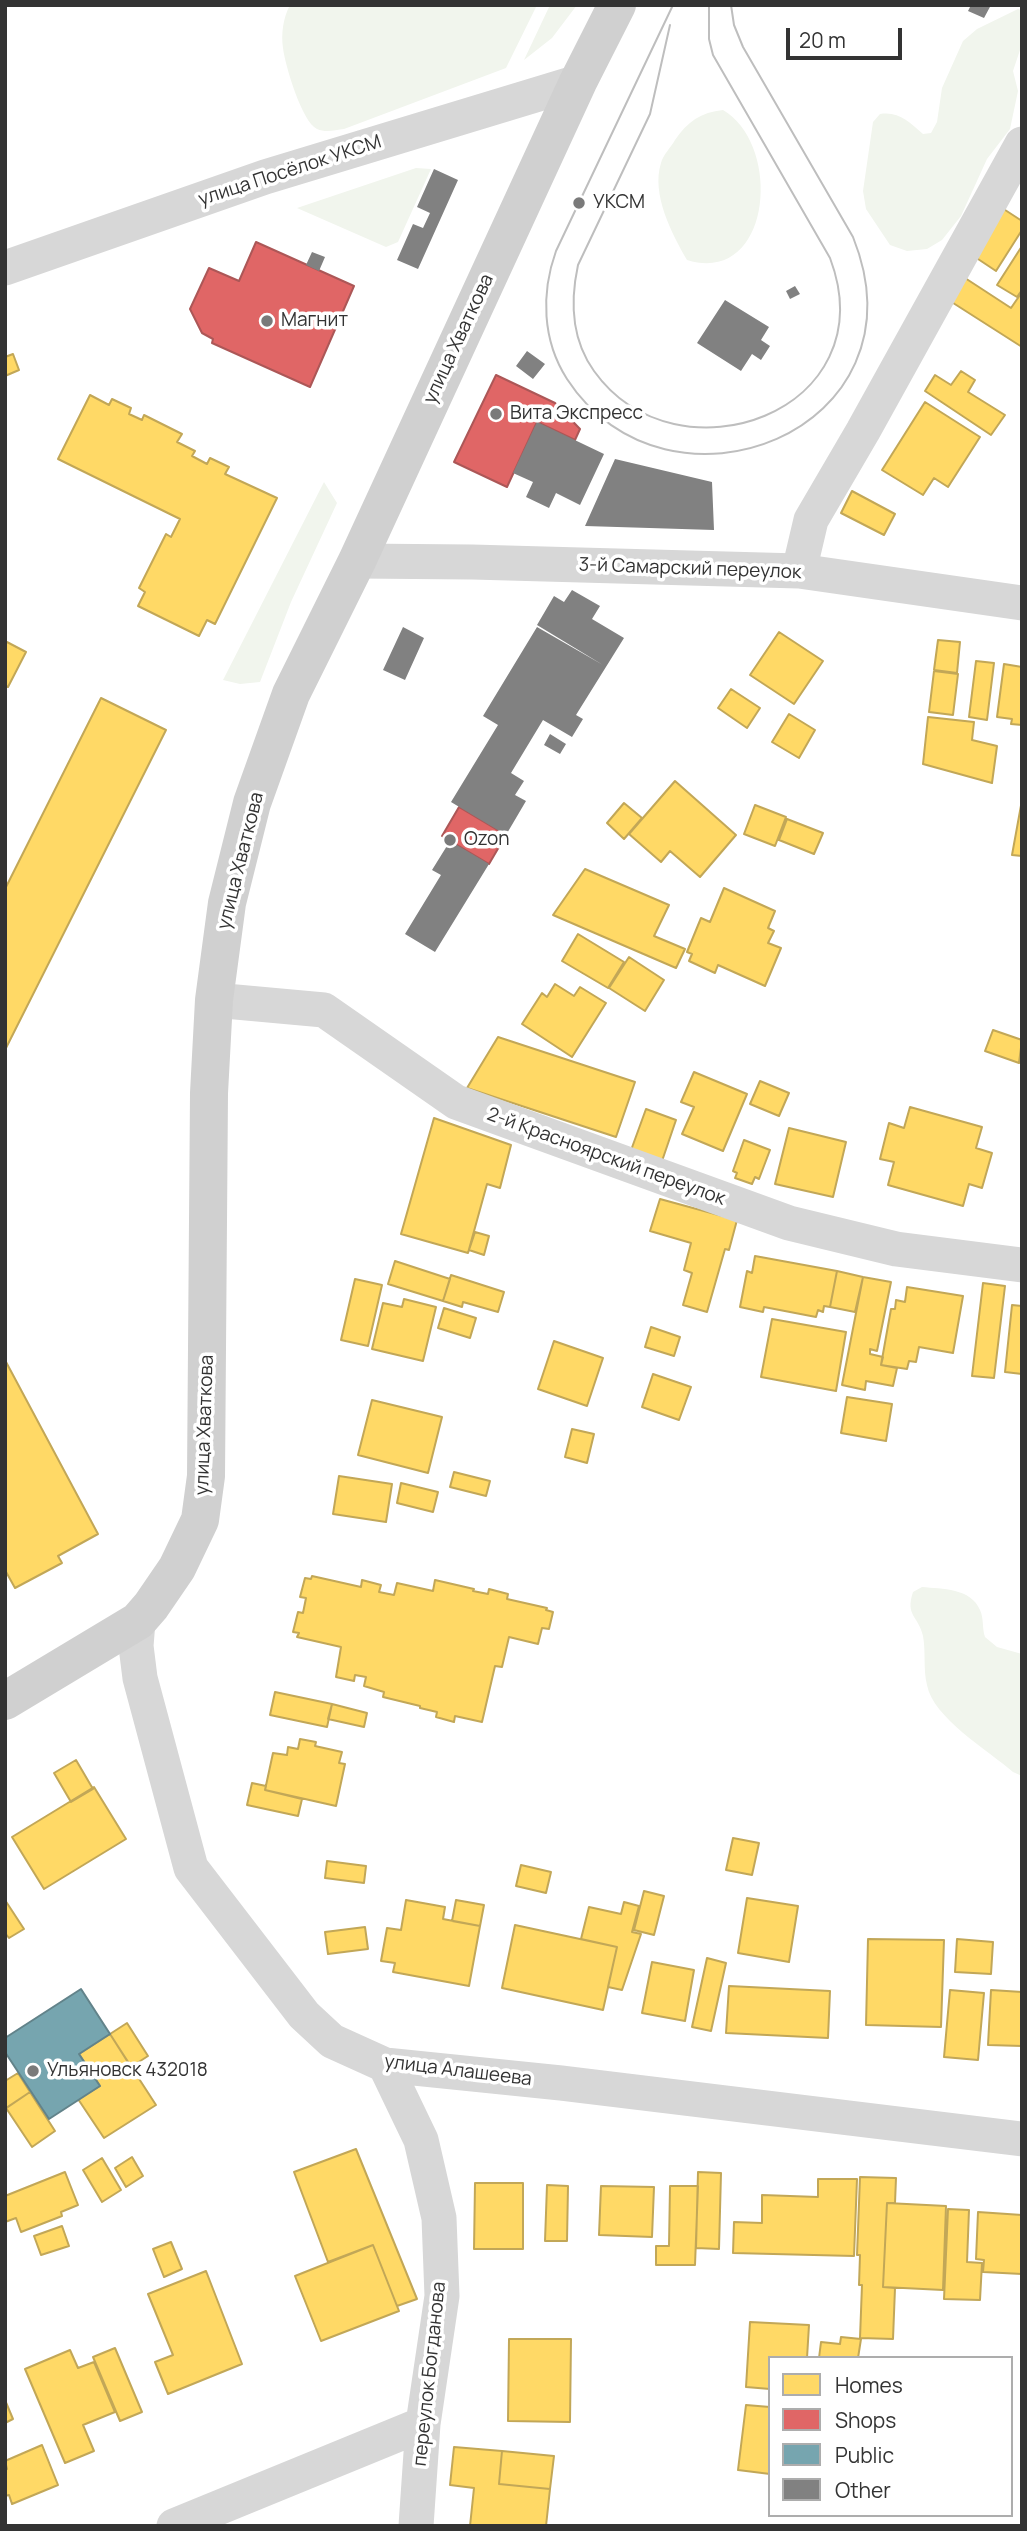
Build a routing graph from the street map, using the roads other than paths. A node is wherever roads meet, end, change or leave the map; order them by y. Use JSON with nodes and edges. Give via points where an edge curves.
{"nodes":[{"id":1,"x":617,"y":5,"type":"edge"},
{"id":2,"x":578,"y":82,"type":"junction"},
{"id":3,"x":1022,"y":144,"type":"edge"},
{"id":4,"x":5,"y":268,"type":"edge"},
{"id":5,"x":356,"y":561,"type":"junction"},
{"id":6,"x":799,"y":571,"type":"junction"},
{"id":7,"x":1022,"y":603,"type":"edge"},
{"id":8,"x":214,"y":1000,"type":"junction"},
{"id":9,"x":1022,"y":1265,"type":"edge"},
{"id":10,"x":138,"y":1621,"type":"junction"},
{"id":11,"x":5,"y":1702,"type":"edge"},
{"id":12,"x":385,"y":2065,"type":"junction"},
{"id":13,"x":1022,"y":2138,"type":"edge"},
{"id":14,"x":423,"y":2424,"type":"junction"},
{"id":15,"x":174,"y":2526,"type":"edge"},
{"id":16,"x":416,"y":2526,"type":"edge"}],
"edges":[{"from":1,"to":2,"type":"main road","name":"улица Хваткова"},
{"from":2,"to":4,"type":"street","name":"улица Посёлок УКСМ","via":[[265,177]]},
{"from":2,"to":5,"type":"main road","name":"улица Хваткова"},
{"from":3,"to":6,"type":"street","via":[[811,520]]},
{"from":5,"to":6,"type":"street","name":"3-й Самарский переулок"},
{"from":5,"to":8,"type":"main road","name":"улица Хваткова","via":[[292,694],[252,803],[227,902]]},
{"from":6,"to":7,"type":"street","name":"3-й Самарский переулок"},
{"from":8,"to":9,"type":"street","name":"2-й Красноярский переулок","via":[[324,1010],[456,1102],[789,1223],[896,1248]]},
{"from":8,"to":10,"type":"main road","name":"улица Хваткова","via":[[206,1476],[200,1520],[177,1568]]},
{"from":10,"to":11,"type":"main road","name":"улица Хваткова"},
{"from":10,"to":12,"type":"street","name":"улица Алашеева","via":[[141,1678],[191,1868],[307,2018],[332,2041]]},
{"from":12,"to":13,"type":"street","name":"улица Алашеева"},
{"from":12,"to":14,"type":"street","name":"переулок Богданова","via":[[421,2140],[439,2218],[442,2296]]},
{"from":14,"to":15,"type":"street"},
{"from":14,"to":16,"type":"street","name":"переулок Богданова"}]}
